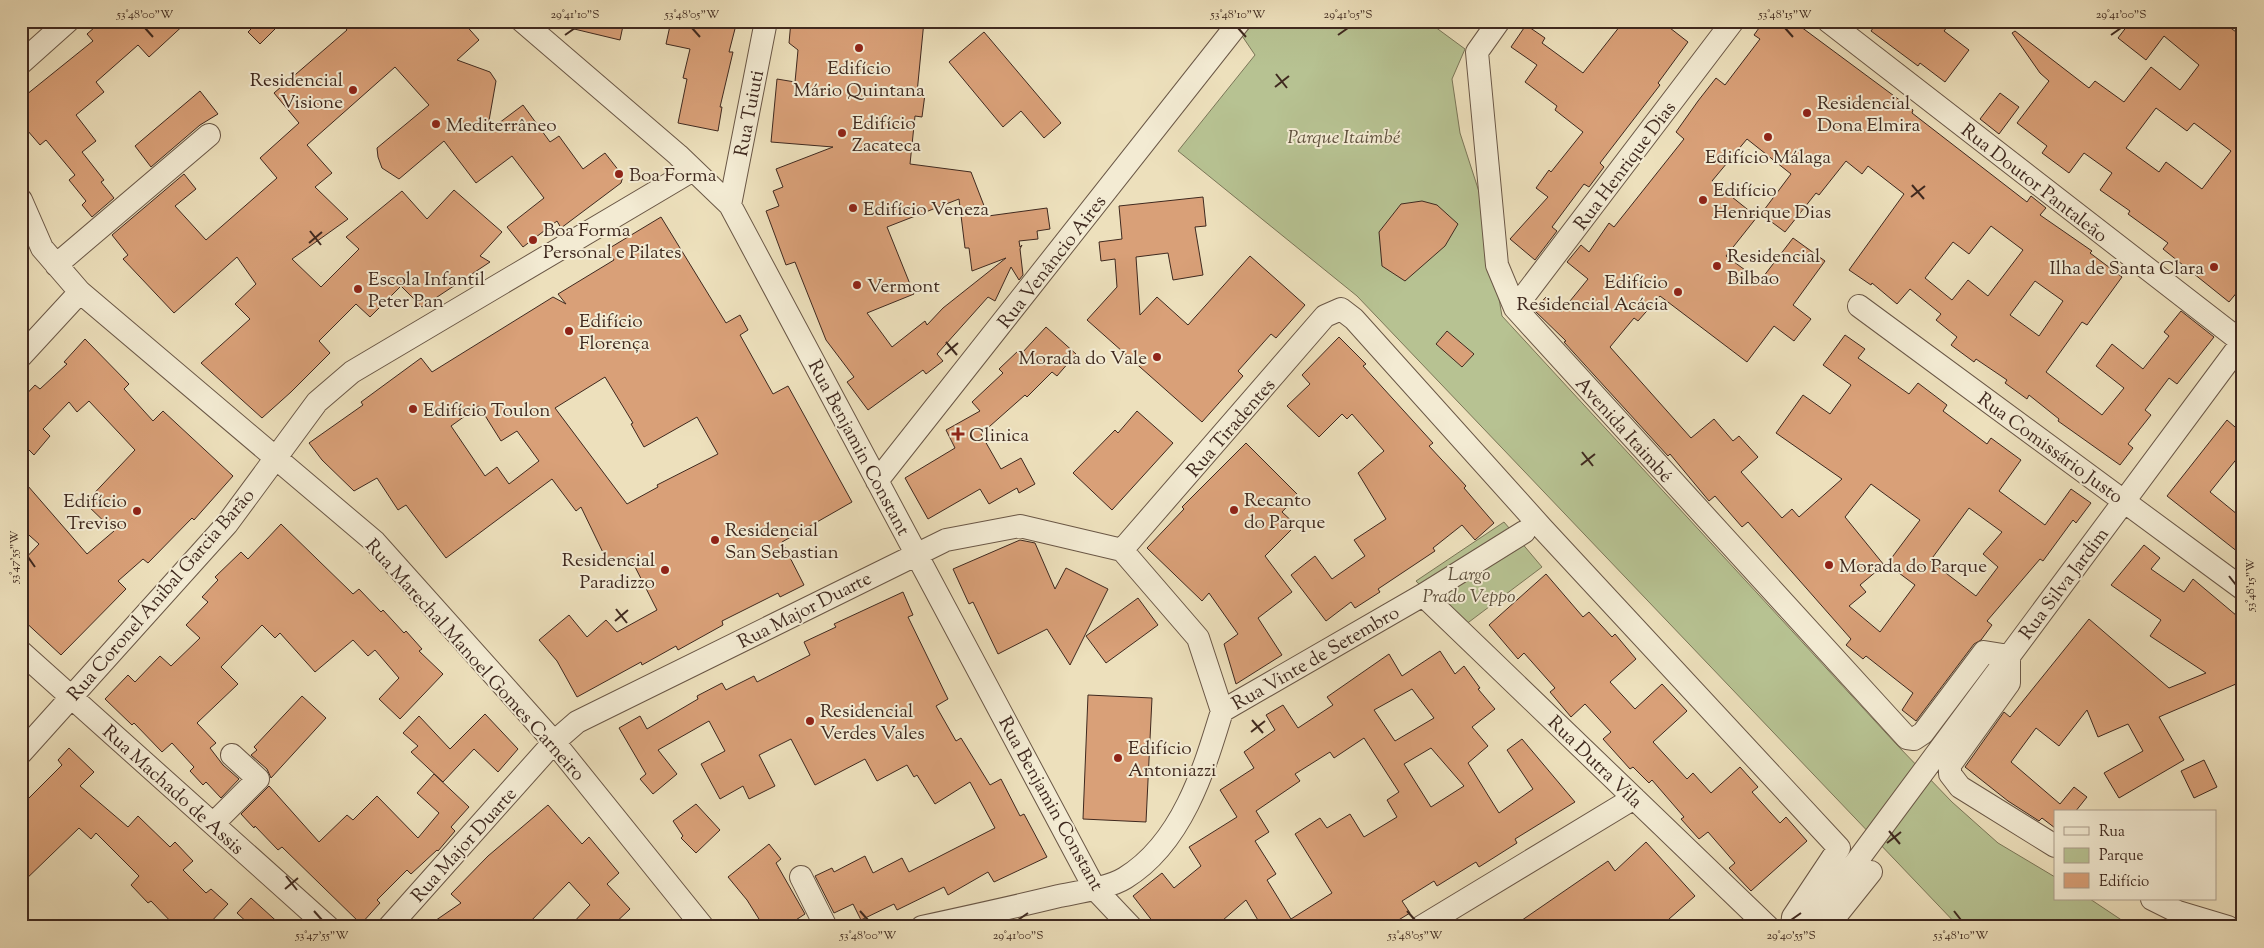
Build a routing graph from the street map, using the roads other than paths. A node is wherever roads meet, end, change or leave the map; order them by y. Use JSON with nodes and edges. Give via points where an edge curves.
{"nodes":[{"id":1,"x":68,"y":21,"type":"edge"},
{"id":2,"x":522,"y":21,"type":"edge"},
{"id":3,"x":766,"y":21,"type":"edge"},
{"id":4,"x":1240,"y":21,"type":"edge"},
{"id":5,"x":1499,"y":21,"type":"edge"},
{"id":6,"x":1733,"y":21,"type":"edge"},
{"id":7,"x":1828,"y":21,"type":"edge"},
{"id":8,"x":21,"y":63,"type":"edge"},
{"id":9,"x":209,"y":135,"type":"dead end"},
{"id":10,"x":693,"y":170,"type":"junction"},
{"id":11,"x":21,"y":200,"type":"edge"},
{"id":12,"x":730,"y":205,"type":"junction"},
{"id":13,"x":56,"y":265,"type":"junction"},
{"id":14,"x":80,"y":292,"type":"junction"},
{"id":15,"x":1859,"y":306,"type":"dead end"},
{"id":16,"x":1515,"y":308,"type":"junction"},
{"id":17,"x":2242,"y":342,"type":"edge"},
{"id":18,"x":21,"y":356,"type":"edge"},
{"id":19,"x":275,"y":458,"type":"junction"},
{"id":20,"x":877,"y":481,"type":"junction"},
{"id":21,"x":2124,"y":500,"type":"junction"},
{"id":22,"x":1524,"y":532,"type":"dead end"},
{"id":23,"x":1122,"y":550,"type":"junction"},
{"id":24,"x":916,"y":553,"type":"junction"},
{"id":25,"x":2243,"y":589,"type":"edge"},
{"id":26,"x":1424,"y":595,"type":"junction"},
{"id":27,"x":21,"y":652,"type":"edge"},
{"id":28,"x":2008,"y":656,"type":"junction"},
{"id":29,"x":72,"y":697,"type":"junction"},
{"id":30,"x":1222,"y":710,"type":"junction"},
{"id":31,"x":1914,"y":739,"type":"joint"},
{"id":32,"x":554,"y":742,"type":"junction"},
{"id":33,"x":21,"y":753,"type":"edge"},
{"id":34,"x":232,"y":755,"type":"dead end"},
{"id":35,"x":1634,"y":798,"type":"junction"},
{"id":36,"x":214,"y":824,"type":"junction"},
{"id":37,"x":2054,"y":845,"type":"edge"},
{"id":38,"x":1871,"y":872,"type":"dead end"},
{"id":39,"x":801,"y":877,"type":"dead end"},
{"id":40,"x":1095,"y":889,"type":"junction"},
{"id":41,"x":2154,"y":900,"type":"edge"},
{"id":42,"x":1818,"y":922,"type":"edge"},
{"id":43,"x":328,"y":927,"type":"edge"},
{"id":44,"x":389,"y":927,"type":"edge"},
{"id":45,"x":702,"y":927,"type":"edge"},
{"id":46,"x":826,"y":927,"type":"edge"},
{"id":47,"x":922,"y":927,"type":"edge"},
{"id":48,"x":1131,"y":927,"type":"edge"},
{"id":49,"x":1421,"y":927,"type":"edge"},
{"id":50,"x":1768,"y":927,"type":"edge"},
{"id":51,"x":1792,"y":927,"type":"edge"},
{"id":52,"x":2228,"y":927,"type":"edge"}],
"edges":[{"from":1,"to":8,"type":"street"},
{"from":2,"to":10,"type":"street","name":"Rua Benjamin Constant"},
{"from":3,"to":12,"type":"street","name":"Rua Tuiuti"},
{"from":4,"to":20,"type":"street","name":"Rua Venâncio Aires"},
{"from":5,"to":16,"type":"street","name":"Avenida Itaimbé","via":[[1477,52],[1497,265]]},
{"from":6,"to":16,"type":"street","name":"Rua Henrique Dias"},
{"from":7,"to":17,"type":"street","name":"Rua Doutor Pantaleão"},
{"from":9,"to":13,"type":"street"},
{"from":10,"to":12,"type":"street","name":"Rua Benjamin Constant"},
{"from":10,"to":19,"type":"street","name":"Rua Coronel Anibal Garcia Barão","via":[[352,372],[316,402]]},
{"from":11,"to":13,"type":"street","name":"Rua Marechal Manoel Gomes Carneiro","via":[[42,248]]},
{"from":12,"to":20,"type":"street","name":"Rua Benjamin Constant"},
{"from":13,"to":14,"type":"street","name":"Rua Marechal Manoel Gomes Carneiro"},
{"from":14,"to":18,"type":"street"},
{"from":14,"to":19,"type":"street","name":"Rua Marechal Manoel Gomes Carneiro"},
{"from":15,"to":21,"type":"street","name":"Rua Comissário Justo"},
{"from":16,"to":31,"type":"street","name":"Avenida Itaimbé","via":[[1907,738]]},
{"from":17,"to":21,"type":"street","name":"Rua Silva Jardim"},
{"from":19,"to":29,"type":"street","name":"Rua Coronel Anibal Garcia Barão","via":[[226,524]]},
{"from":19,"to":32,"type":"street","name":"Rua Marechal Manoel Gomes Carneiro","via":[[375,542]]},
{"from":20,"to":24,"type":"street","name":"Rua Benjamin Constant"},
{"from":21,"to":25,"type":"street","name":"Rua Comissário Justo"},
{"from":21,"to":28,"type":"street","name":"Rua Silva Jardim"},
{"from":22,"to":26,"type":"street","name":"Rua Vinte de Setembro"},
{"from":23,"to":24,"type":"street","name":"Rua Major Duarte","via":[[1020,526],[946,540]]},
{"from":23,"to":30,"type":"street","via":[[1198,638]]},
{"from":23,"to":51,"type":"street","name":"Rua Tiradentes","via":[[1325,316],[1341,308],[1839,848],[1793,917]]},
{"from":24,"to":32,"type":"street","name":"Rua Major Duarte","via":[[577,722]]},
{"from":24,"to":40,"type":"street","name":"Rua Benjamin Constant"},
{"from":26,"to":30,"type":"street","name":"Rua Vinte de Setembro"},
{"from":26,"to":35,"type":"street","name":"Rua Dutra Vila"},
{"from":27,"to":29,"type":"street","name":"Rua Machado de Assis"},
{"from":28,"to":31,"type":"street","name":"Rua Silva Jardim","via":[[1984,652],[1923,733]]},
{"from":28,"to":37,"type":"street","name":"Rua Silva Jardim","via":[[2009,683],[1950,765],[1950,774],[1960,787]]},
{"from":28,"to":42,"type":"street","name":"Rua Silva Jardim"},
{"from":29,"to":33,"type":"street","name":"Rua Coronel Anibal Garcia Barão"},
{"from":29,"to":36,"type":"street","name":"Rua Machado de Assis"},
{"from":30,"to":40,"type":"street","name":"Rua Vinte de Setembro","via":[[1206,765],[1172,833],[1124,879]]},
{"from":32,"to":44,"type":"street","name":"Rua Major Duarte"},
{"from":32,"to":45,"type":"street","name":"Rua Marechal Manoel Gomes Carneiro"},
{"from":34,"to":36,"type":"street","via":[[258,779]]},
{"from":35,"to":49,"type":"street"},
{"from":35,"to":50,"type":"street","name":"Rua Dutra Vila"},
{"from":36,"to":43,"type":"street","name":"Rua Machado de Assis"},
{"from":38,"to":42,"type":"street"},
{"from":39,"to":46,"type":"street"},
{"from":40,"to":47,"type":"street","name":"Rua Vinte de Setembro"},
{"from":40,"to":48,"type":"street","name":"Rua Benjamin Constant"},
{"from":41,"to":52,"type":"street","via":[[2178,912]]}]}
